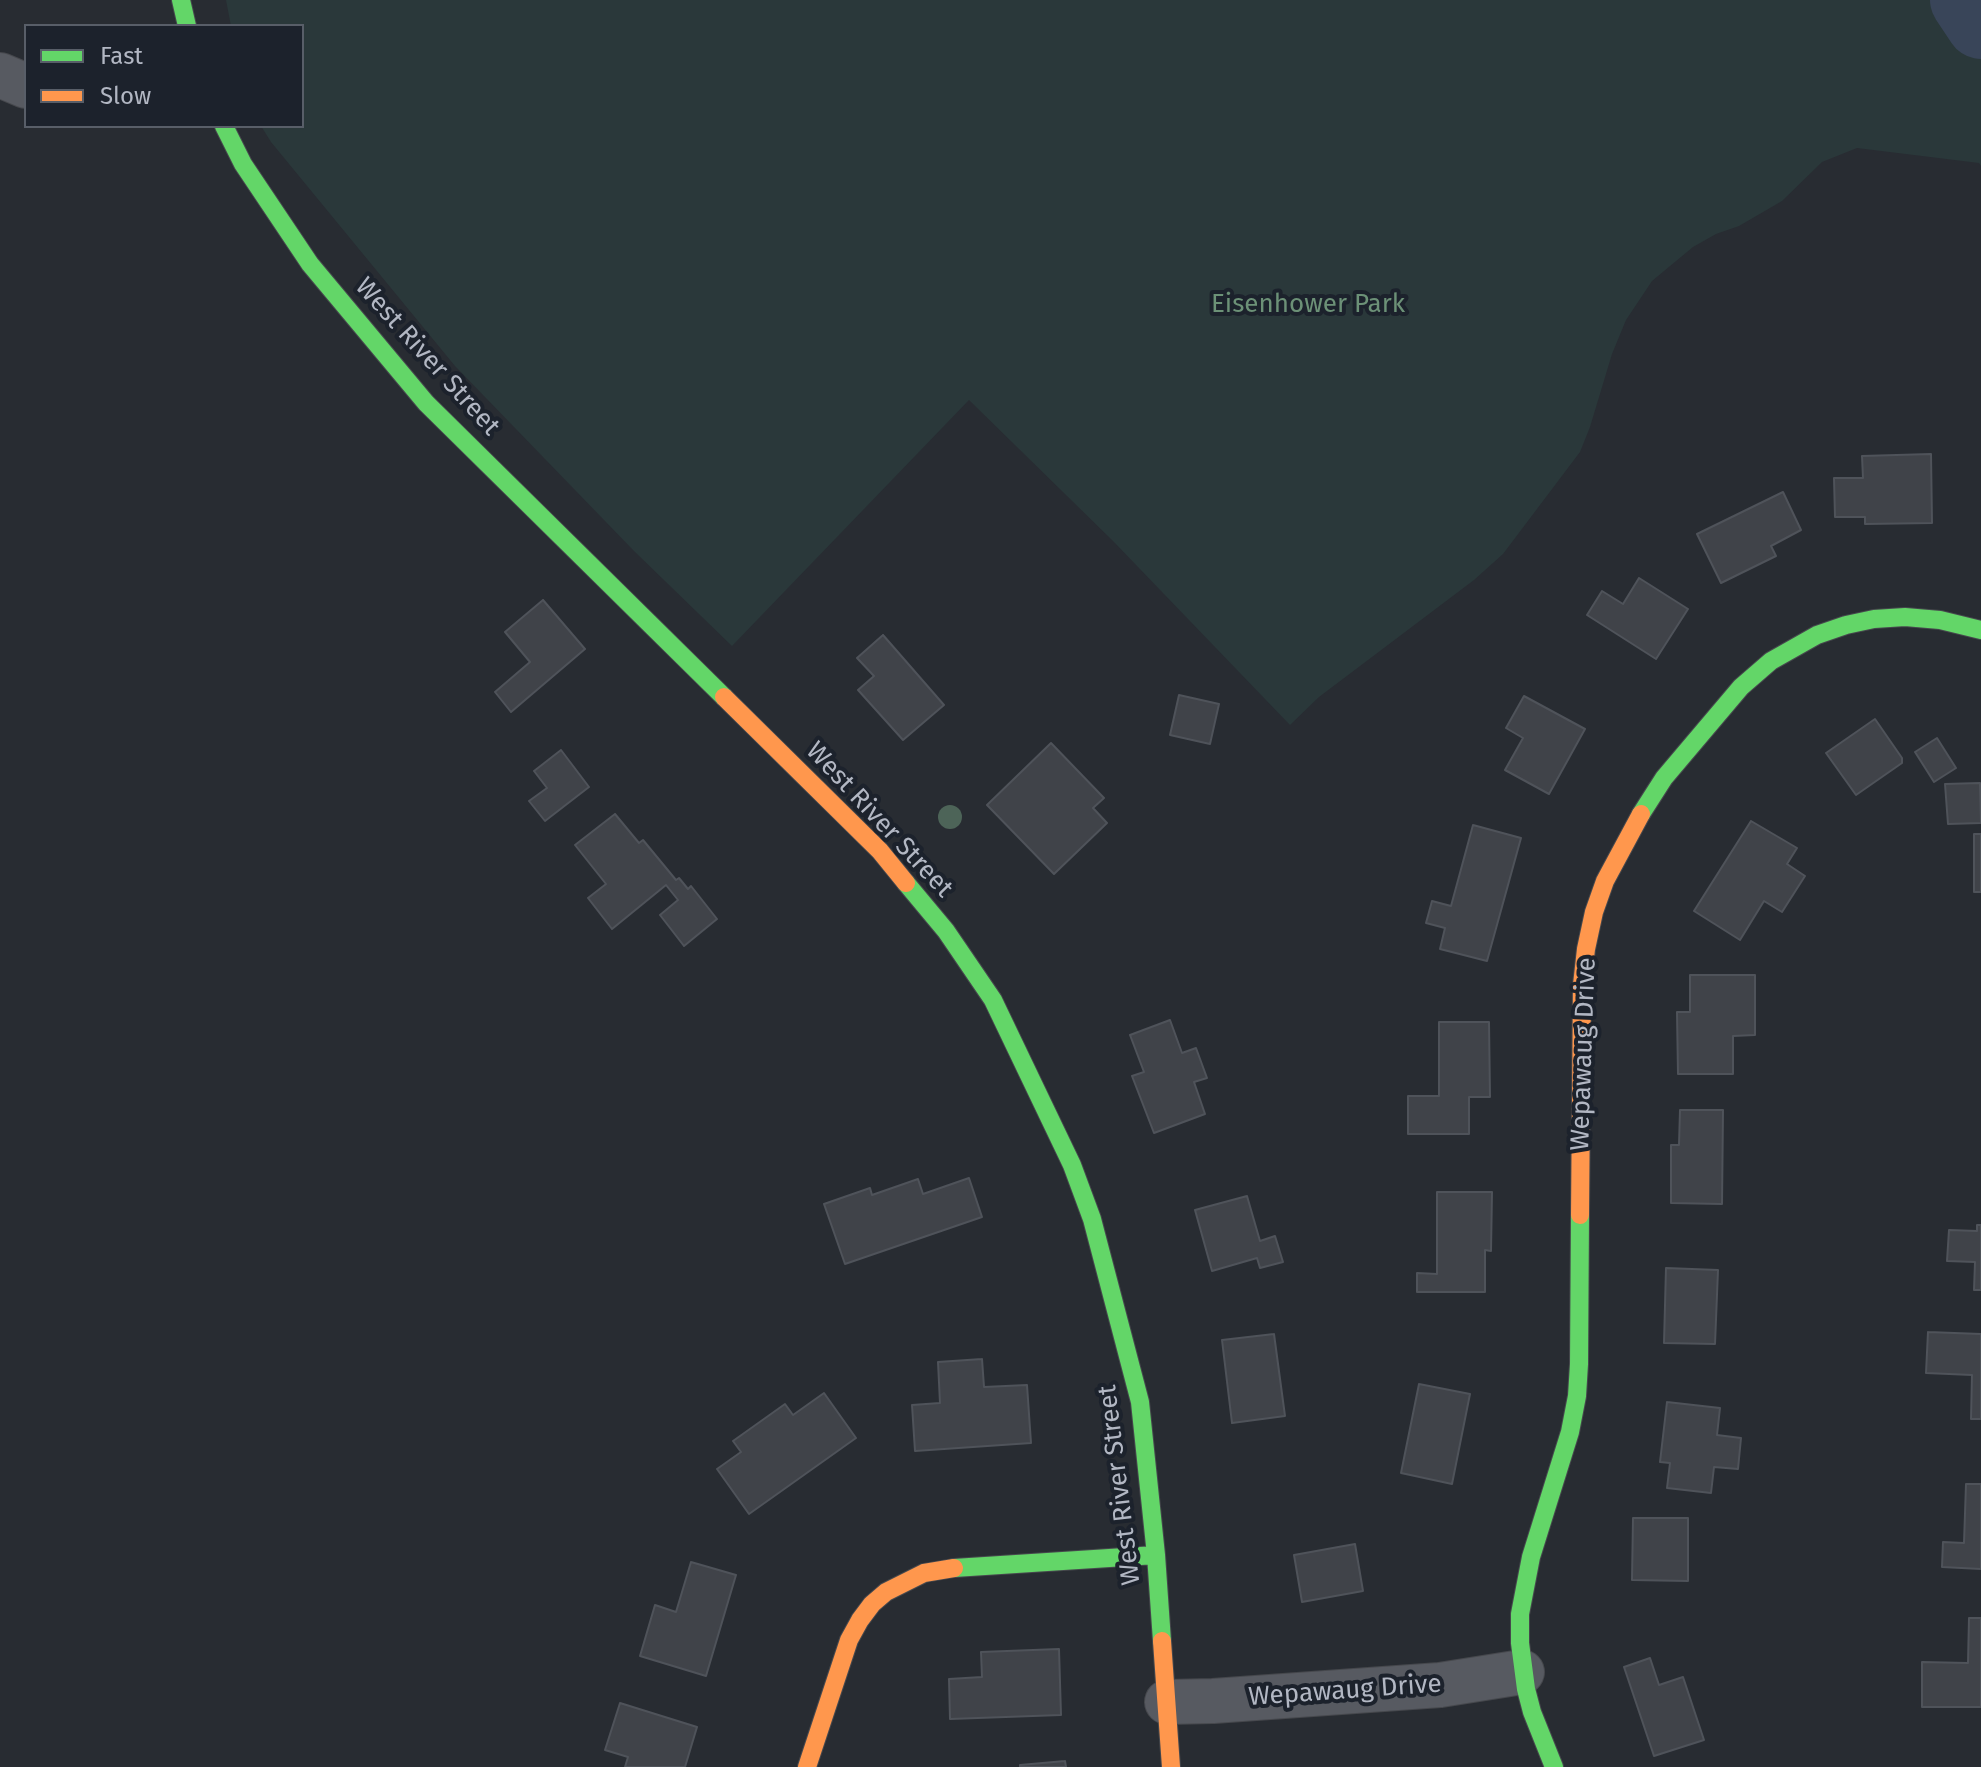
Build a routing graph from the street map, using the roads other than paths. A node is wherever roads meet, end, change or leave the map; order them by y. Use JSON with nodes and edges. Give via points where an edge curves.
{"nodes":[{"id":1,"x":181,"y":0,"type":"edge"},
{"id":2,"x":187,"y":24,"type":"edge"},
{"id":3,"x":0,"y":75,"type":"edge"},
{"id":4,"x":24,"y":85,"type":"edge"},
{"id":5,"x":225,"y":128,"type":"edge"},
{"id":6,"x":1981,"y":630,"type":"edge"},
{"id":7,"x":1156,"y":1555,"type":"junction"},
{"id":8,"x":1522,"y":1672,"type":"junction"},
{"id":9,"x":1167,"y":1702,"type":"junction"},
{"id":10,"x":807,"y":1767,"type":"edge"},
{"id":11,"x":1171,"y":1767,"type":"edge"},
{"id":12,"x":1554,"y":1767,"type":"edge"}],
"edges":[{"from":1,"to":2,"type":"street"},
{"from":3,"to":4,"type":"street"},
{"from":5,"to":7,"type":"street","name":"West River Street","via":[[310,264],[426,403],[880,851],[946,931],[993,1000],[1072,1165],[1092,1219],[1140,1402]]},
{"from":6,"to":8,"type":"street","name":"Wepawaug Drive","via":[[1940,620],[1874,619],[1817,635],[1771,661],[1741,687],[1664,778],[1605,881],[1594,912],[1582,985],[1577,1396],[1524,1588]]},
{"from":7,"to":9,"type":"street","name":"West River Street"},
{"from":7,"to":10,"type":"street","via":[[942,1569],[886,1592],[849,1640]]},
{"from":8,"to":9,"type":"street","name":"Wepawaug Drive","via":[[1440,1685]]},
{"from":8,"to":12,"type":"street","name":"Wepawaug Drive"},
{"from":9,"to":11,"type":"street","name":"West River Street"}]}
